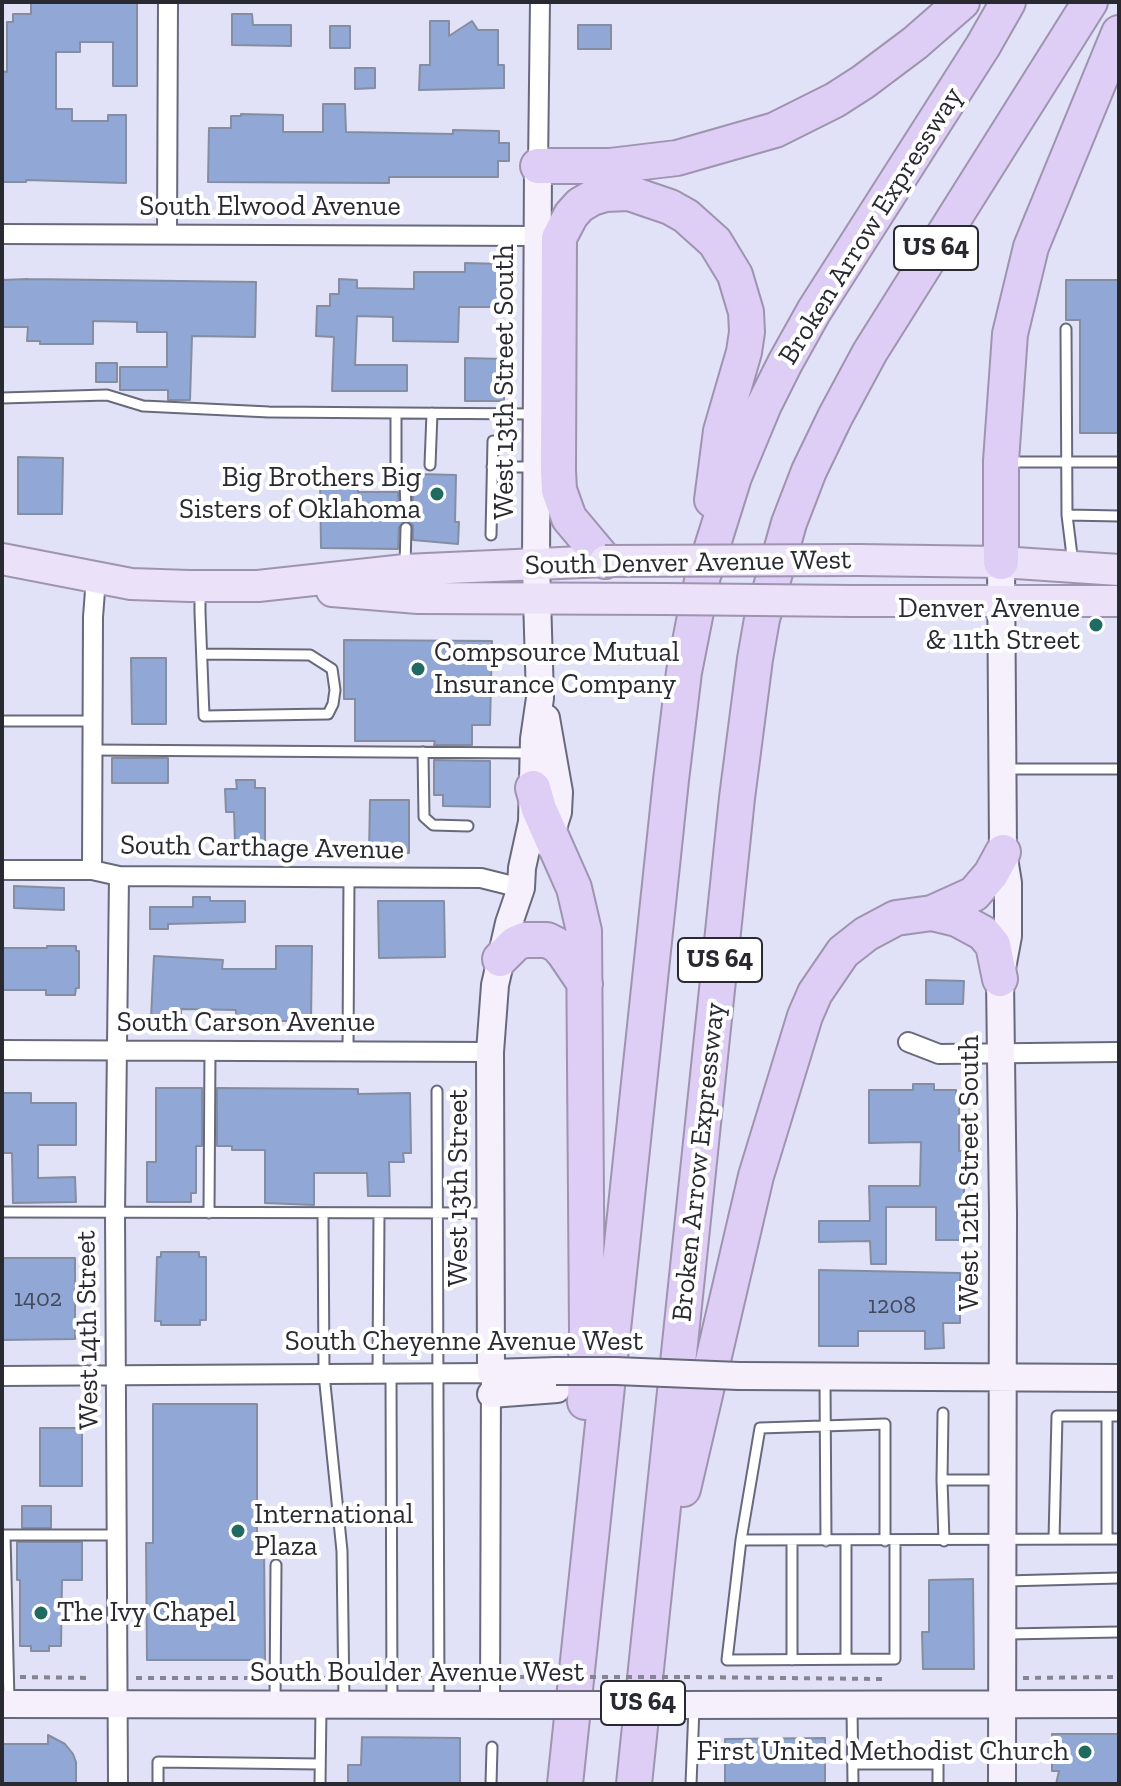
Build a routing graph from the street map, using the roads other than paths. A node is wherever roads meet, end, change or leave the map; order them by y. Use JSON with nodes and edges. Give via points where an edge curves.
{"nodes":[{"id":1,"x":168,"y":2,"type":"edge"},
{"id":2,"x":540,"y":2,"type":"edge"},
{"id":3,"x":962,"y":2,"type":"edge"},
{"id":4,"x":1008,"y":2,"type":"edge"},
{"id":5,"x":1090,"y":2,"type":"edge"},
{"id":6,"x":1119,"y":33,"type":"edge"},
{"id":7,"x":538,"y":166,"type":"junction"},
{"id":8,"x":2,"y":234,"type":"edge"},
{"id":9,"x":167,"y":234,"type":"junction"},
{"id":10,"x":538,"y":236,"type":"junction"},
{"id":11,"x":1066,"y":329,"type":"dead end"},
{"id":12,"x":2,"y":398,"type":"edge"},
{"id":13,"x":396,"y":413,"type":"junction"},
{"id":14,"x":432,"y":413,"type":"junction"},
{"id":15,"x":538,"y":414,"type":"junction"},
{"id":16,"x":493,"y":441,"type":"dead end"},
{"id":17,"x":1001,"y":461,"type":"junction"},
{"id":18,"x":1066,"y":462,"type":"junction"},
{"id":19,"x":1119,"y":462,"type":"edge"},
{"id":20,"x":430,"y":465,"type":"dead end"},
{"id":21,"x":492,"y":467,"type":"junction"},
{"id":22,"x":537,"y":467,"type":"junction"},
{"id":23,"x":406,"y":509,"type":"dead end"},
{"id":24,"x":1067,"y":515,"type":"junction"},
{"id":25,"x":1119,"y":516,"type":"edge"},
{"id":26,"x":406,"y":528,"type":"dead end"},
{"id":27,"x":491,"y":535,"type":"dead end"},
{"id":28,"x":2,"y":559,"type":"edge"},
{"id":29,"x":605,"y":561,"type":"junction"},
{"id":30,"x":1001,"y":562,"type":"junction"},
{"id":31,"x":536,"y":564,"type":"junction"},
{"id":32,"x":1073,"y":567,"type":"junction"},
{"id":33,"x":405,"y":570,"type":"junction"},
{"id":34,"x":1119,"y":570,"type":"edge"},
{"id":35,"x":703,"y":576,"type":"junction"},
{"id":36,"x":96,"y":578,"type":"junction"},
{"id":37,"x":200,"y":586,"type":"junction"},
{"id":38,"x":258,"y":586,"type":"junction"},
{"id":39,"x":539,"y":598,"type":"junction"},
{"id":40,"x":1119,"y":601,"type":"edge"},
{"id":41,"x":1000,"y":602,"type":"junction"},
{"id":42,"x":202,"y":654,"type":"junction"},
{"id":43,"x":540,"y":698,"type":"junction"},
{"id":44,"x":2,"y":721,"type":"edge"},
{"id":45,"x":93,"y":721,"type":"junction"},
{"id":46,"x":93,"y":750,"type":"junction"},
{"id":47,"x":423,"y":752,"type":"junction"},
{"id":48,"x":534,"y":753,"type":"junction"},
{"id":49,"x":1001,"y":769,"type":"junction"},
{"id":50,"x":1119,"y":769,"type":"edge"},
{"id":51,"x":533,"y":788,"type":"junction"},
{"id":52,"x":468,"y":826,"type":"dead end"},
{"id":53,"x":552,"y":835,"type":"junction"},
{"id":54,"x":1003,"y":852,"type":"junction"},
{"id":55,"x":2,"y":870,"type":"edge"},
{"id":56,"x":92,"y":870,"type":"junction"},
{"id":57,"x":119,"y":876,"type":"junction"},
{"id":58,"x":349,"y":877,"type":"junction"},
{"id":59,"x":521,"y":888,"type":"junction"},
{"id":60,"x":932,"y":913,"type":"junction"},
{"id":61,"x":500,"y":959,"type":"junction"},
{"id":62,"x":1000,"y":979,"type":"junction"},
{"id":63,"x":585,"y":984,"type":"junction"},
{"id":64,"x":908,"y":1042,"type":"dead end"},
{"id":65,"x":2,"y":1050,"type":"edge"},
{"id":66,"x":116,"y":1050,"type":"junction"},
{"id":67,"x":210,"y":1050,"type":"junction"},
{"id":68,"x":348,"y":1051,"type":"junction"},
{"id":69,"x":490,"y":1052,"type":"junction"},
{"id":70,"x":1002,"y":1052,"type":"junction"},
{"id":71,"x":1119,"y":1052,"type":"edge"},
{"id":72,"x":437,"y":1091,"type":"dead end"},
{"id":73,"x":2,"y":1212,"type":"edge"},
{"id":74,"x":115,"y":1213,"type":"junction"},
{"id":75,"x":209,"y":1213,"type":"junction"},
{"id":76,"x":323,"y":1213,"type":"junction"},
{"id":77,"x":379,"y":1213,"type":"junction"},
{"id":78,"x":438,"y":1213,"type":"junction"},
{"id":79,"x":491,"y":1213,"type":"junction"},
{"id":80,"x":438,"y":1373,"type":"junction"},
{"id":81,"x":324,"y":1374,"type":"junction"},
{"id":82,"x":384,"y":1374,"type":"junction"},
{"id":83,"x":2,"y":1376,"type":"edge"},
{"id":84,"x":117,"y":1376,"type":"junction"},
{"id":85,"x":825,"y":1377,"type":"junction"},
{"id":86,"x":1119,"y":1378,"type":"edge"},
{"id":87,"x":1003,"y":1379,"type":"junction"},
{"id":88,"x":491,"y":1383,"type":"junction"},
{"id":89,"x":943,"y":1413,"type":"dead end"},
{"id":90,"x":1107,"y":1416,"type":"junction"},
{"id":91,"x":1119,"y":1416,"type":"edge"},
{"id":92,"x":825,"y":1426,"type":"junction"},
{"id":93,"x":942,"y":1480,"type":"junction"},
{"id":94,"x":1003,"y":1480,"type":"junction"},
{"id":95,"x":4,"y":1535,"type":"edge"},
{"id":96,"x":118,"y":1535,"type":"junction"},
{"id":97,"x":1107,"y":1538,"type":"junction"},
{"id":98,"x":1054,"y":1539,"type":"junction"},
{"id":99,"x":1119,"y":1539,"type":"edge"},
{"id":100,"x":741,"y":1540,"type":"junction"},
{"id":101,"x":792,"y":1540,"type":"junction"},
{"id":102,"x":1003,"y":1540,"type":"junction"},
{"id":103,"x":826,"y":1541,"type":"junction"},
{"id":104,"x":846,"y":1541,"type":"junction"},
{"id":105,"x":890,"y":1541,"type":"junction"},
{"id":106,"x":944,"y":1541,"type":"junction"},
{"id":107,"x":276,"y":1565,"type":"dead end"},
{"id":108,"x":1119,"y":1578,"type":"edge"},
{"id":109,"x":1003,"y":1581,"type":"junction"},
{"id":110,"x":651,"y":1621,"type":"junction"},
{"id":111,"x":1119,"y":1632,"type":"edge"},
{"id":112,"x":1002,"y":1634,"type":"junction"},
{"id":113,"x":4,"y":1642,"type":"edge"},
{"id":114,"x":578,"y":1655,"type":"junction"},
{"id":115,"x":846,"y":1659,"type":"junction"},
{"id":116,"x":792,"y":1660,"type":"junction"},
{"id":117,"x":118,"y":1691,"type":"junction"},
{"id":118,"x":6,"y":1704,"type":"edge"},
{"id":119,"x":1119,"y":1704,"type":"edge"},
{"id":120,"x":275,"y":1705,"type":"junction"},
{"id":121,"x":332,"y":1705,"type":"junction"},
{"id":122,"x":392,"y":1705,"type":"junction"},
{"id":123,"x":439,"y":1705,"type":"junction"},
{"id":124,"x":502,"y":1705,"type":"junction"},
{"id":125,"x":688,"y":1705,"type":"junction"},
{"id":126,"x":852,"y":1705,"type":"junction"},
{"id":127,"x":1002,"y":1706,"type":"junction"},
{"id":128,"x":492,"y":1747,"type":"dead end"},
{"id":129,"x":320,"y":1764,"type":"junction"},
{"id":130,"x":853,"y":1764,"type":"junction"},
{"id":131,"x":118,"y":1784,"type":"edge"},
{"id":132,"x":158,"y":1784,"type":"edge"},
{"id":133,"x":320,"y":1784,"type":"edge"},
{"id":134,"x":491,"y":1784,"type":"edge"},
{"id":135,"x":565,"y":1784,"type":"edge"},
{"id":136,"x":634,"y":1784,"type":"edge"},
{"id":137,"x":691,"y":1784,"type":"edge"},
{"id":138,"x":853,"y":1784,"type":"edge"},
{"id":139,"x":938,"y":1784,"type":"edge"},
{"id":140,"x":1002,"y":1784,"type":"edge"}],
"edges":[{"from":1,"to":9,"type":"street"},
{"from":2,"to":7,"type":"street"},
{"from":3,"to":7,"type":"highway","via":[[863,82],[775,130],[677,158],[610,166]]},
{"from":4,"to":35,"type":"highway","name":"Broken Arrow Expressway","number":"US 64","via":[[785,363],[734,477]]},
{"from":5,"to":110,"type":"highway","name":"Broken Arrow Expressway","number":"US 64","via":[[870,352],[809,471],[774,575],[755,659],[737,798]]},
{"from":6,"to":17,"type":"highway","via":[[1031,247],[1010,334]]},
{"from":7,"to":10,"type":"street","name":"West 13th Street South"},
{"from":8,"to":9,"type":"street","name":"South Elwood Avenue"},
{"from":9,"to":10,"type":"street","name":"South Elwood Avenue"},
{"from":10,"to":15,"type":"street","name":"West 13th Street South"},
{"from":11,"to":18,"type":"lane"},
{"from":12,"to":13,"type":"lane","via":[[107,395],[143,406]]},
{"from":13,"to":14,"type":"lane"},
{"from":13,"to":23,"type":"lane","via":[[396,468],[405,481]]},
{"from":14,"to":15,"type":"lane"},
{"from":14,"to":20,"type":"lane"},
{"from":15,"to":22,"type":"street","name":"West 13th Street South"},
{"from":16,"to":21,"type":"lane"},
{"from":17,"to":18,"type":"lane"},
{"from":17,"to":30,"type":"highway"},
{"from":18,"to":19,"type":"lane"},
{"from":18,"to":24,"type":"lane"},
{"from":21,"to":22,"type":"lane"},
{"from":21,"to":27,"type":"lane"},
{"from":22,"to":31,"type":"street","name":"West 13th Street South"},
{"from":24,"to":25,"type":"lane"},
{"from":24,"to":32,"type":"lane"},
{"from":26,"to":33,"type":"lane"},
{"from":28,"to":36,"type":"main road","name":"South Denver Avenue West"},
{"from":29,"to":30,"type":"main road","name":"South Denver Avenue West","bridge":true},
{"from":29,"to":31,"type":"main road","name":"South Denver Avenue West"},
{"from":29,"to":35,"type":"highway","via":[[569,518],[559,490],[557,252],[564,226],[580,205],[605,194],[629,193],[686,216],[715,242],[735,275],[746,312],[744,352],[721,431]]},
{"from":30,"to":32,"type":"main road","name":"South Denver Avenue West"},
{"from":30,"to":41,"type":"street","name":"West 12th Street South"},
{"from":31,"to":33,"type":"main road","name":"South Denver Avenue West"},
{"from":31,"to":39,"type":"street","name":"West 13th Street South"},
{"from":32,"to":34,"type":"main road","name":"South Denver Avenue West"},
{"from":33,"to":38,"type":"main road","name":"South Denver Avenue West"},
{"from":35,"to":114,"type":"highway","name":"Broken Arrow Expressway","number":"US 64","via":[[671,780]]},
{"from":36,"to":37,"type":"main road","name":"South Denver Avenue West"},
{"from":36,"to":45,"type":"street"},
{"from":37,"to":38,"type":"main road","name":"South Denver Avenue West"},
{"from":37,"to":42,"type":"lane"},
{"from":38,"to":39,"type":"main road","name":"South Denver Avenue West","via":[[418,598]]},
{"from":39,"to":41,"type":"main road","name":"South Denver Avenue West","bridge":true},
{"from":39,"to":43,"type":"street"},
{"from":40,"to":41,"type":"main road","name":"South Denver Avenue West"},
{"from":41,"to":49,"type":"street","name":"West 12th Street South"},
{"from":42,"to":42,"type":"lane","via":[[204,716],[328,714],[333,704],[332,669],[310,655]]},
{"from":43,"to":48,"type":"street"},
{"from":43,"to":53,"type":"street","via":[[558,778]]},
{"from":44,"to":45,"type":"lane"},
{"from":45,"to":46,"type":"street"},
{"from":46,"to":47,"type":"lane"},
{"from":46,"to":56,"type":"street"},
{"from":47,"to":48,"type":"lane"},
{"from":47,"to":52,"type":"lane","via":[[424,817],[433,825]]},
{"from":48,"to":51,"type":"street"},
{"from":49,"to":50,"type":"lane"},
{"from":49,"to":54,"type":"street","name":"West 12th Street South"},
{"from":51,"to":53,"type":"highway"},
{"from":51,"to":59,"type":"street"},
{"from":53,"to":59,"type":"street"},
{"from":53,"to":63,"type":"highway","via":[[579,906]]},
{"from":54,"to":60,"type":"highway","via":[[974,894]]},
{"from":54,"to":62,"type":"street","name":"West 12th Street South","via":[[1008,936]]},
{"from":55,"to":56,"type":"street","name":"South Carthage Avenue"},
{"from":56,"to":57,"type":"street","name":"South Carthage Avenue"},
{"from":57,"to":58,"type":"street","name":"South Carthage Avenue"},
{"from":57,"to":66,"type":"street","name":"West 14th Street"},
{"from":58,"to":59,"type":"street","name":"South Carthage Avenue","via":[[481,878]]},
{"from":58,"to":68,"type":"lane"},
{"from":59,"to":61,"type":"street"},
{"from":60,"to":62,"type":"highway","via":[[983,933],[993,945]]},
{"from":60,"to":110,"type":"highway","via":[[896,918],[843,952],[805,1016],[750,1199]]},
{"from":61,"to":63,"type":"highway","via":[[524,940],[547,940],[557,945]]},
{"from":61,"to":69,"type":"street","name":"West 13th Street"},
{"from":62,"to":70,"type":"street","name":"West 12th Street South"},
{"from":63,"to":114,"type":"highway","via":[[587,1330]]},
{"from":64,"to":70,"type":"street","via":[[939,1054]]},
{"from":65,"to":66,"type":"street","name":"South Carson Avenue"},
{"from":66,"to":67,"type":"street","name":"South Carson Avenue"},
{"from":66,"to":74,"type":"street","name":"West 14th Street"},
{"from":67,"to":68,"type":"street","name":"South Carson Avenue"},
{"from":67,"to":75,"type":"lane"},
{"from":68,"to":69,"type":"street","name":"South Carson Avenue"},
{"from":69,"to":79,"type":"street","name":"West 13th Street"},
{"from":70,"to":71,"type":"street"},
{"from":70,"to":87,"type":"street","name":"West 12th Street South"},
{"from":72,"to":78,"type":"lane"},
{"from":73,"to":74,"type":"lane"},
{"from":74,"to":75,"type":"lane"},
{"from":74,"to":84,"type":"street","name":"West 14th Street"},
{"from":75,"to":76,"type":"lane"},
{"from":76,"to":77,"type":"lane"},
{"from":76,"to":81,"type":"lane"},
{"from":77,"to":78,"type":"lane"},
{"from":77,"to":82,"type":"lane"},
{"from":78,"to":79,"type":"lane"},
{"from":78,"to":80,"type":"lane"},
{"from":79,"to":88,"type":"street","name":"West 13th Street"},
{"from":80,"to":82,"type":"street","name":"South Cheyenne Avenue West"},
{"from":80,"to":88,"type":"street","name":"South Cheyenne Avenue West"},
{"from":80,"to":123,"type":"lane"},
{"from":81,"to":82,"type":"street","name":"South Cheyenne Avenue West"},
{"from":81,"to":84,"type":"street","name":"South Cheyenne Avenue West"},
{"from":81,"to":121,"type":"lane","via":[[342,1551],[344,1678]]},
{"from":82,"to":122,"type":"lane"},
{"from":83,"to":84,"type":"street","name":"South Cheyenne Avenue West"},
{"from":84,"to":96,"type":"street","name":"West 14th Street"},
{"from":85,"to":87,"type":"street","name":"South Cheyenne Avenue West"},
{"from":85,"to":88,"type":"street","name":"South Cheyenne Avenue West","bridge":true,"via":[[616,1371]]},
{"from":85,"to":92,"type":"lane"},
{"from":86,"to":87,"type":"street","name":"South Cheyenne Avenue West"},
{"from":87,"to":94,"type":"street","name":"West 12th Street South"},
{"from":88,"to":124,"type":"street","name":"West 13th Street","via":[[491,1678]]},
{"from":89,"to":93,"type":"lane"},
{"from":90,"to":91,"type":"lane"},
{"from":90,"to":97,"type":"lane"},
{"from":90,"to":98,"type":"lane","via":[[1057,1416]]},
{"from":92,"to":100,"type":"lane","via":[[760,1428]]},
{"from":92,"to":103,"type":"lane"},
{"from":92,"to":105,"type":"lane","via":[[885,1424]]},
{"from":93,"to":94,"type":"lane"},
{"from":93,"to":106,"type":"lane"},
{"from":94,"to":102,"type":"street","name":"West 12th Street South"},
{"from":95,"to":96,"type":"lane"},
{"from":95,"to":113,"type":"lane"},
{"from":96,"to":117,"type":"street","name":"West 14th Street"},
{"from":97,"to":98,"type":"lane"},
{"from":97,"to":99,"type":"lane"},
{"from":98,"to":102,"type":"lane"},
{"from":100,"to":101,"type":"lane"},
{"from":100,"to":116,"type":"lane","via":[[727,1660]]},
{"from":101,"to":103,"type":"lane"},
{"from":101,"to":116,"type":"lane"},
{"from":102,"to":106,"type":"lane"},
{"from":102,"to":109,"type":"street","name":"West 12th Street South"},
{"from":103,"to":104,"type":"lane"},
{"from":104,"to":105,"type":"lane"},
{"from":104,"to":115,"type":"lane"},
{"from":105,"to":106,"type":"lane"},
{"from":105,"to":115,"type":"lane","via":[[895,1659]]},
{"from":107,"to":120,"type":"lane"},
{"from":108,"to":109,"type":"lane"},
{"from":109,"to":112,"type":"street","name":"West 12th Street South"},
{"from":110,"to":136,"type":"highway","name":"Broken Arrow Expressway","number":"US 64"},
{"from":111,"to":112,"type":"lane"},
{"from":112,"to":127,"type":"street","name":"West 12th Street South"},
{"from":113,"to":118,"type":"lane"},
{"from":114,"to":135,"type":"highway","name":"Broken Arrow Expressway","number":"US 64"},
{"from":115,"to":116,"type":"lane"},
{"from":117,"to":118,"type":"street","name":"South Boulder Avenue West"},
{"from":117,"to":120,"type":"street","name":"South Boulder Avenue West"},
{"from":117,"to":131,"type":"street","name":"West 14th Street"},
{"from":119,"to":127,"type":"street","name":"South Boulder Avenue West"},
{"from":120,"to":121,"type":"street","name":"South Boulder Avenue West"},
{"from":121,"to":122,"type":"street","name":"South Boulder Avenue West"},
{"from":121,"to":129,"type":"lane"},
{"from":122,"to":123,"type":"street","name":"South Boulder Avenue West"},
{"from":123,"to":124,"type":"street","name":"South Boulder Avenue West"},
{"from":124,"to":125,"type":"street","name":"South Boulder Avenue West","bridge":true},
{"from":125,"to":126,"type":"street","name":"South Boulder Avenue West"},
{"from":125,"to":137,"type":"lane"},
{"from":126,"to":127,"type":"street","name":"South Boulder Avenue West"},
{"from":126,"to":130,"type":"lane"},
{"from":127,"to":140,"type":"street","name":"West 12th Street South"},
{"from":128,"to":134,"type":"lane"},
{"from":129,"to":132,"type":"lane","via":[[158,1762]]},
{"from":129,"to":133,"type":"lane"},
{"from":130,"to":138,"type":"lane"},
{"from":130,"to":139,"type":"lane","via":[[938,1764]]}]}
